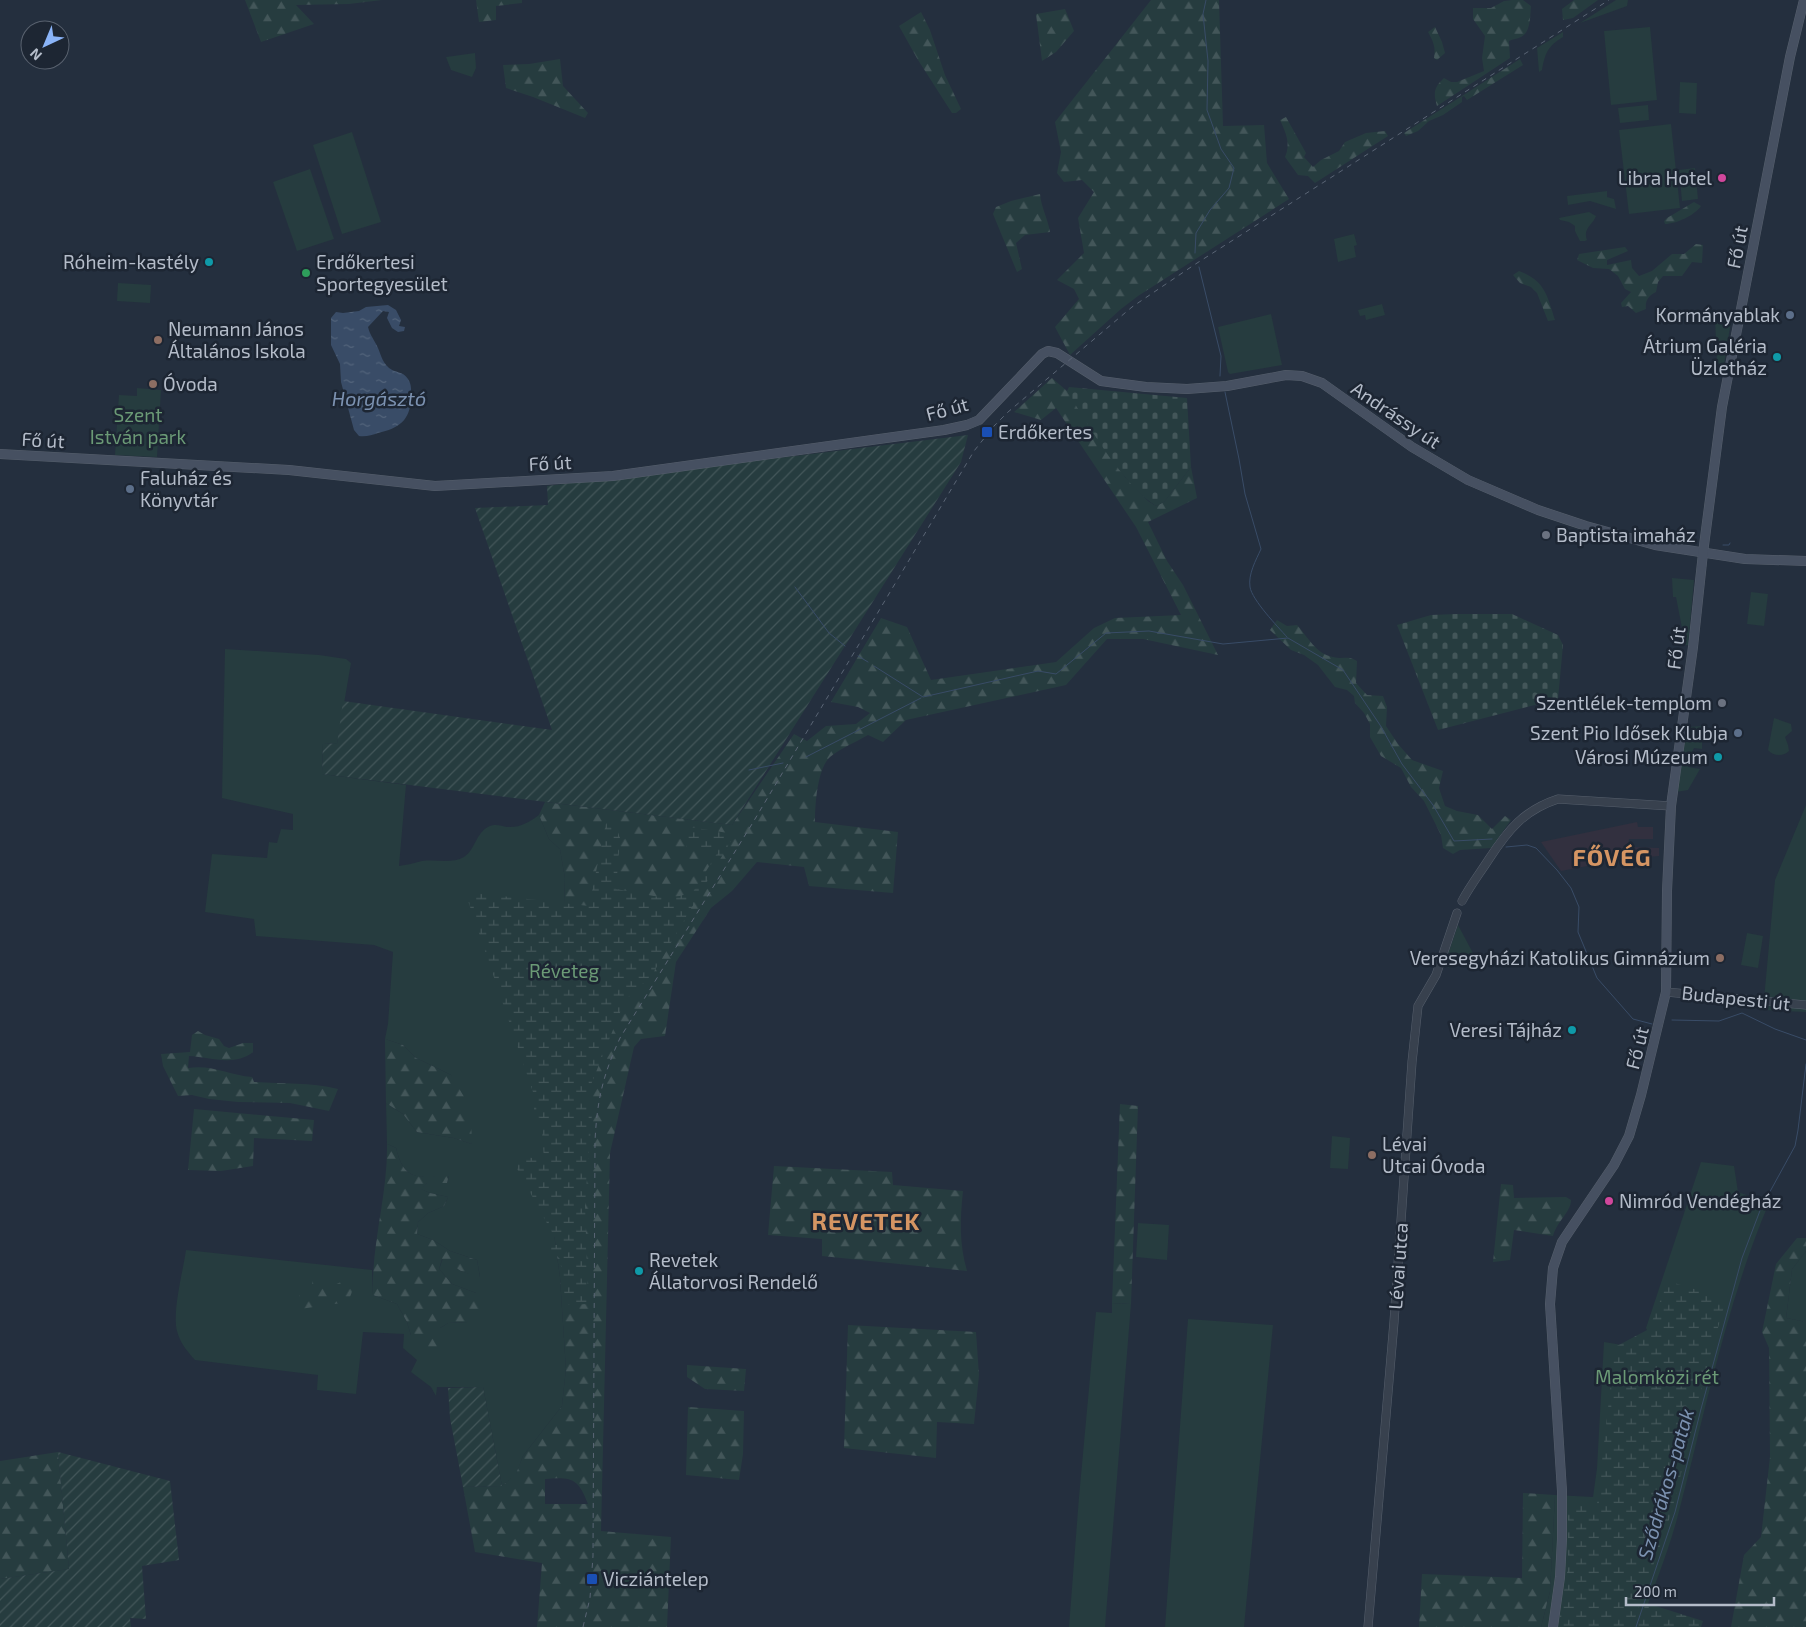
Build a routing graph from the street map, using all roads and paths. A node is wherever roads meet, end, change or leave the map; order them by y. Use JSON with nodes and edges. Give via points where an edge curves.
{"nodes":[{"id":1,"x":1804,"y":0,"type":"edge"},
{"id":2,"x":1067,"y":360,"type":"joint"},
{"id":3,"x":0,"y":454,"type":"edge"},
{"id":4,"x":1703,"y":553,"type":"junction"},
{"id":5,"x":1806,"y":561,"type":"edge"},
{"id":6,"x":1671,"y":806,"type":"junction"},
{"id":7,"x":1462,"y":901,"type":"dead end"},
{"id":8,"x":1457,"y":913,"type":"dead end"},
{"id":9,"x":1666,"y":992,"type":"junction"},
{"id":10,"x":1806,"y":1005,"type":"edge"},
{"id":11,"x":1368,"y":1627,"type":"edge"},
{"id":12,"x":1553,"y":1627,"type":"edge"}],
"edges":[{"from":1,"to":4,"type":"main road","name":"Fő út","via":[[1722,407]]},
{"from":2,"to":3,"type":"main road","name":"Fő út","via":[[1053,352],[1043,353],[978,420],[967,425],[603,477],[435,486],[289,470]]},
{"from":2,"to":4,"type":"main road","name":"Andrássy út","via":[[1101,381],[1146,387],[1186,389],[1227,386],[1286,375],[1302,376],[1322,383],[1412,447],[1468,480],[1586,526]]},
{"from":4,"to":5,"type":"main road","name":"Andrássy út","via":[[1746,560]]},
{"from":4,"to":6,"type":"main road","name":"Fő út"},
{"from":6,"to":7,"type":"street","via":[[1558,799],[1547,803],[1524,816],[1510,830]]},
{"from":6,"to":9,"type":"main road","name":"Fő út"},
{"from":8,"to":11,"type":"street","name":"Lévai utca","via":[[1436,975],[1418,1006]]},
{"from":9,"to":10,"type":"street","name":"Budapesti út"},
{"from":9,"to":12,"type":"main road","name":"Fő út","via":[[1629,1136],[1614,1165],[1570,1230],[1553,1268],[1550,1304],[1562,1539]]}]}
